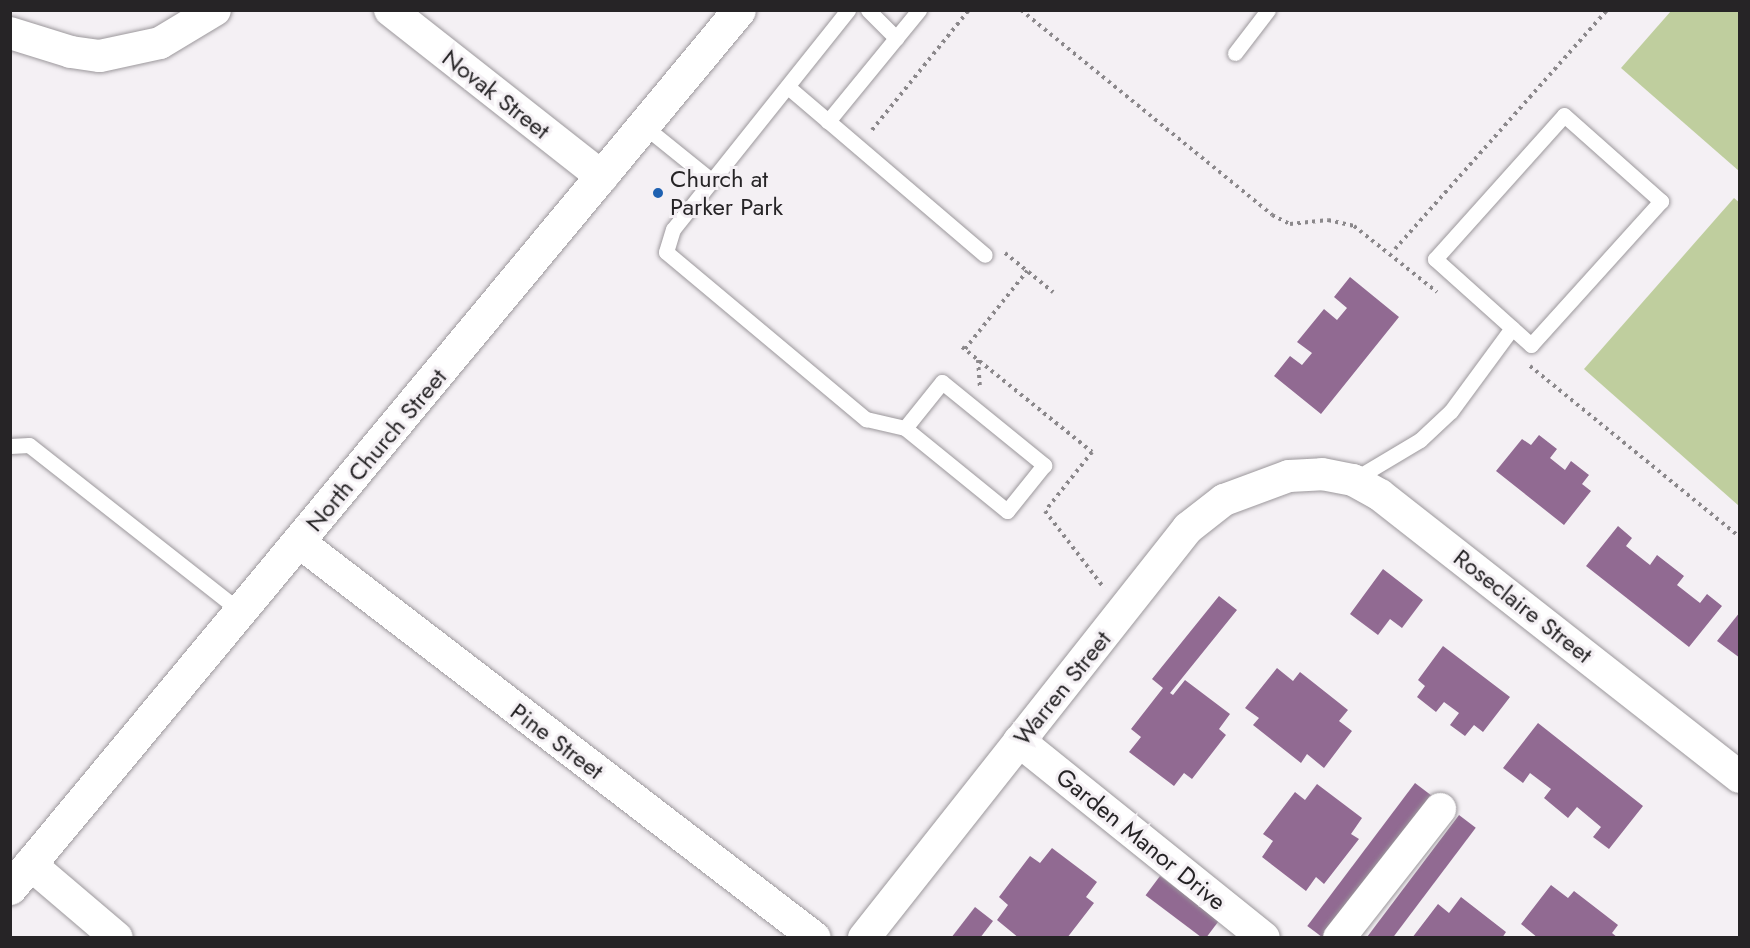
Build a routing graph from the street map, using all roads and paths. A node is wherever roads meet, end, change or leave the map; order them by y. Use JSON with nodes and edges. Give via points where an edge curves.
{"nodes":[{"id":1,"x":215,"y":10,"type":"edge"},
{"id":2,"x":390,"y":10,"type":"edge"},
{"id":3,"x":739,"y":10,"type":"edge"},
{"id":4,"x":848,"y":10,"type":"edge"},
{"id":5,"x":868,"y":10,"type":"edge"},
{"id":6,"x":919,"y":10,"type":"edge"},
{"id":7,"x":969,"y":10,"type":"edge"},
{"id":8,"x":1021,"y":10,"type":"edge"},
{"id":9,"x":1268,"y":10,"type":"edge"},
{"id":10,"x":1607,"y":10,"type":"edge"},
{"id":11,"x":10,"y":33,"type":"edge"},
{"id":12,"x":896,"y":38,"type":"junction"},
{"id":13,"x":1235,"y":53,"type":"dead end"},
{"id":14,"x":788,"y":87,"type":"junction"},
{"id":15,"x":828,"y":121,"type":"junction"},
{"id":16,"x":644,"y":126,"type":"junction"},
{"id":17,"x":858,"y":147,"type":"junction"},
{"id":18,"x":602,"y":177,"type":"junction"},
{"id":19,"x":711,"y":180,"type":"junction"},
{"id":20,"x":1395,"y":249,"type":"dead end"},
{"id":21,"x":1005,"y":253,"type":"dead end"},
{"id":22,"x":985,"y":255,"type":"dead end"},
{"id":23,"x":1027,"y":271,"type":"junction"},
{"id":24,"x":1053,"y":292,"type":"dead end"},
{"id":25,"x":1443,"y":297,"type":"dead end"},
{"id":26,"x":1512,"y":328,"type":"junction"},
{"id":27,"x":1527,"y":363,"type":"dead end"},
{"id":28,"x":905,"y":428,"type":"junction"},
{"id":29,"x":10,"y":446,"type":"edge"},
{"id":30,"x":1289,"y":476,"type":"joint"},
{"id":31,"x":1353,"y":480,"type":"junction"},
{"id":32,"x":1740,"y":537,"type":"edge"},
{"id":33,"x":299,"y":542,"type":"junction"},
{"id":34,"x":241,"y":612,"type":"junction"},
{"id":35,"x":1122,"y":612,"type":"junction"},
{"id":36,"x":1018,"y":741,"type":"junction"},
{"id":37,"x":1740,"y":777,"type":"edge"},
{"id":38,"x":1440,"y":809,"type":"dead end"},
{"id":39,"x":20,"y":876,"type":"edge"},
{"id":40,"x":117,"y":938,"type":"edge"},
{"id":41,"x":815,"y":938,"type":"edge"},
{"id":42,"x":864,"y":938,"type":"edge"},
{"id":43,"x":1264,"y":938,"type":"edge"},
{"id":44,"x":1340,"y":938,"type":"edge"}],
"edges":[{"from":1,"to":11,"type":"street","via":[[160,43],[100,56],[71,52]]},
{"from":2,"to":18,"type":"street","name":"Novak Street"},
{"from":3,"to":16,"type":"main road","name":"North Church Street"},
{"from":4,"to":14,"type":"lane"},
{"from":5,"to":12,"type":"lane"},
{"from":6,"to":12,"type":"lane"},
{"from":7,"to":17,"type":"path"},
{"from":8,"to":25,"type":"path","via":[[1272,215],[1290,224],[1343,222],[1365,233]]},
{"from":9,"to":13,"type":"lane"},
{"from":10,"to":20,"type":"path"},
{"from":12,"to":15,"type":"lane"},
{"from":14,"to":15,"type":"lane"},
{"from":14,"to":19,"type":"lane"},
{"from":15,"to":17,"type":"lane"},
{"from":16,"to":18,"type":"main road","name":"North Church Street"},
{"from":16,"to":19,"type":"lane"},
{"from":17,"to":22,"type":"lane"},
{"from":18,"to":33,"type":"main road","name":"North Church Street"},
{"from":19,"to":28,"type":"lane","via":[[673,229],[666,252],[866,419]]},
{"from":21,"to":23,"type":"path"},
{"from":23,"to":24,"type":"path"},
{"from":23,"to":35,"type":"path","via":[[963,348],[1092,452],[1045,511]]},
{"from":26,"to":26,"type":"lane","via":[[1435,259],[1564,115],[1661,201],[1531,345]]},
{"from":26,"to":31,"type":"lane","via":[[1451,411],[1420,440]]},
{"from":27,"to":32,"type":"path"},
{"from":28,"to":28,"type":"lane","via":[[942,382],[1044,465],[1006,511]]},
{"from":29,"to":34,"type":"lane","via":[[29,445]]},
{"from":30,"to":31,"type":"street","name":"Roseclaire Street","via":[[1322,474]]},
{"from":30,"to":35,"type":"street","name":"Warren Street","via":[[1224,500],[1188,528]]},
{"from":31,"to":37,"type":"street","name":"Roseclaire Street","via":[[1414,519]]},
{"from":33,"to":34,"type":"main road","name":"North Church Street"},
{"from":33,"to":41,"type":"street","name":"Pine Street"},
{"from":34,"to":39,"type":"main road","name":"North Church Street"},
{"from":35,"to":36,"type":"street","name":"Warren Street"},
{"from":36,"to":42,"type":"street","name":"Warren Street"},
{"from":36,"to":43,"type":"street","name":"Garden Manor Drive"},
{"from":38,"to":44,"type":"street"},
{"from":39,"to":40,"type":"street"}]}
